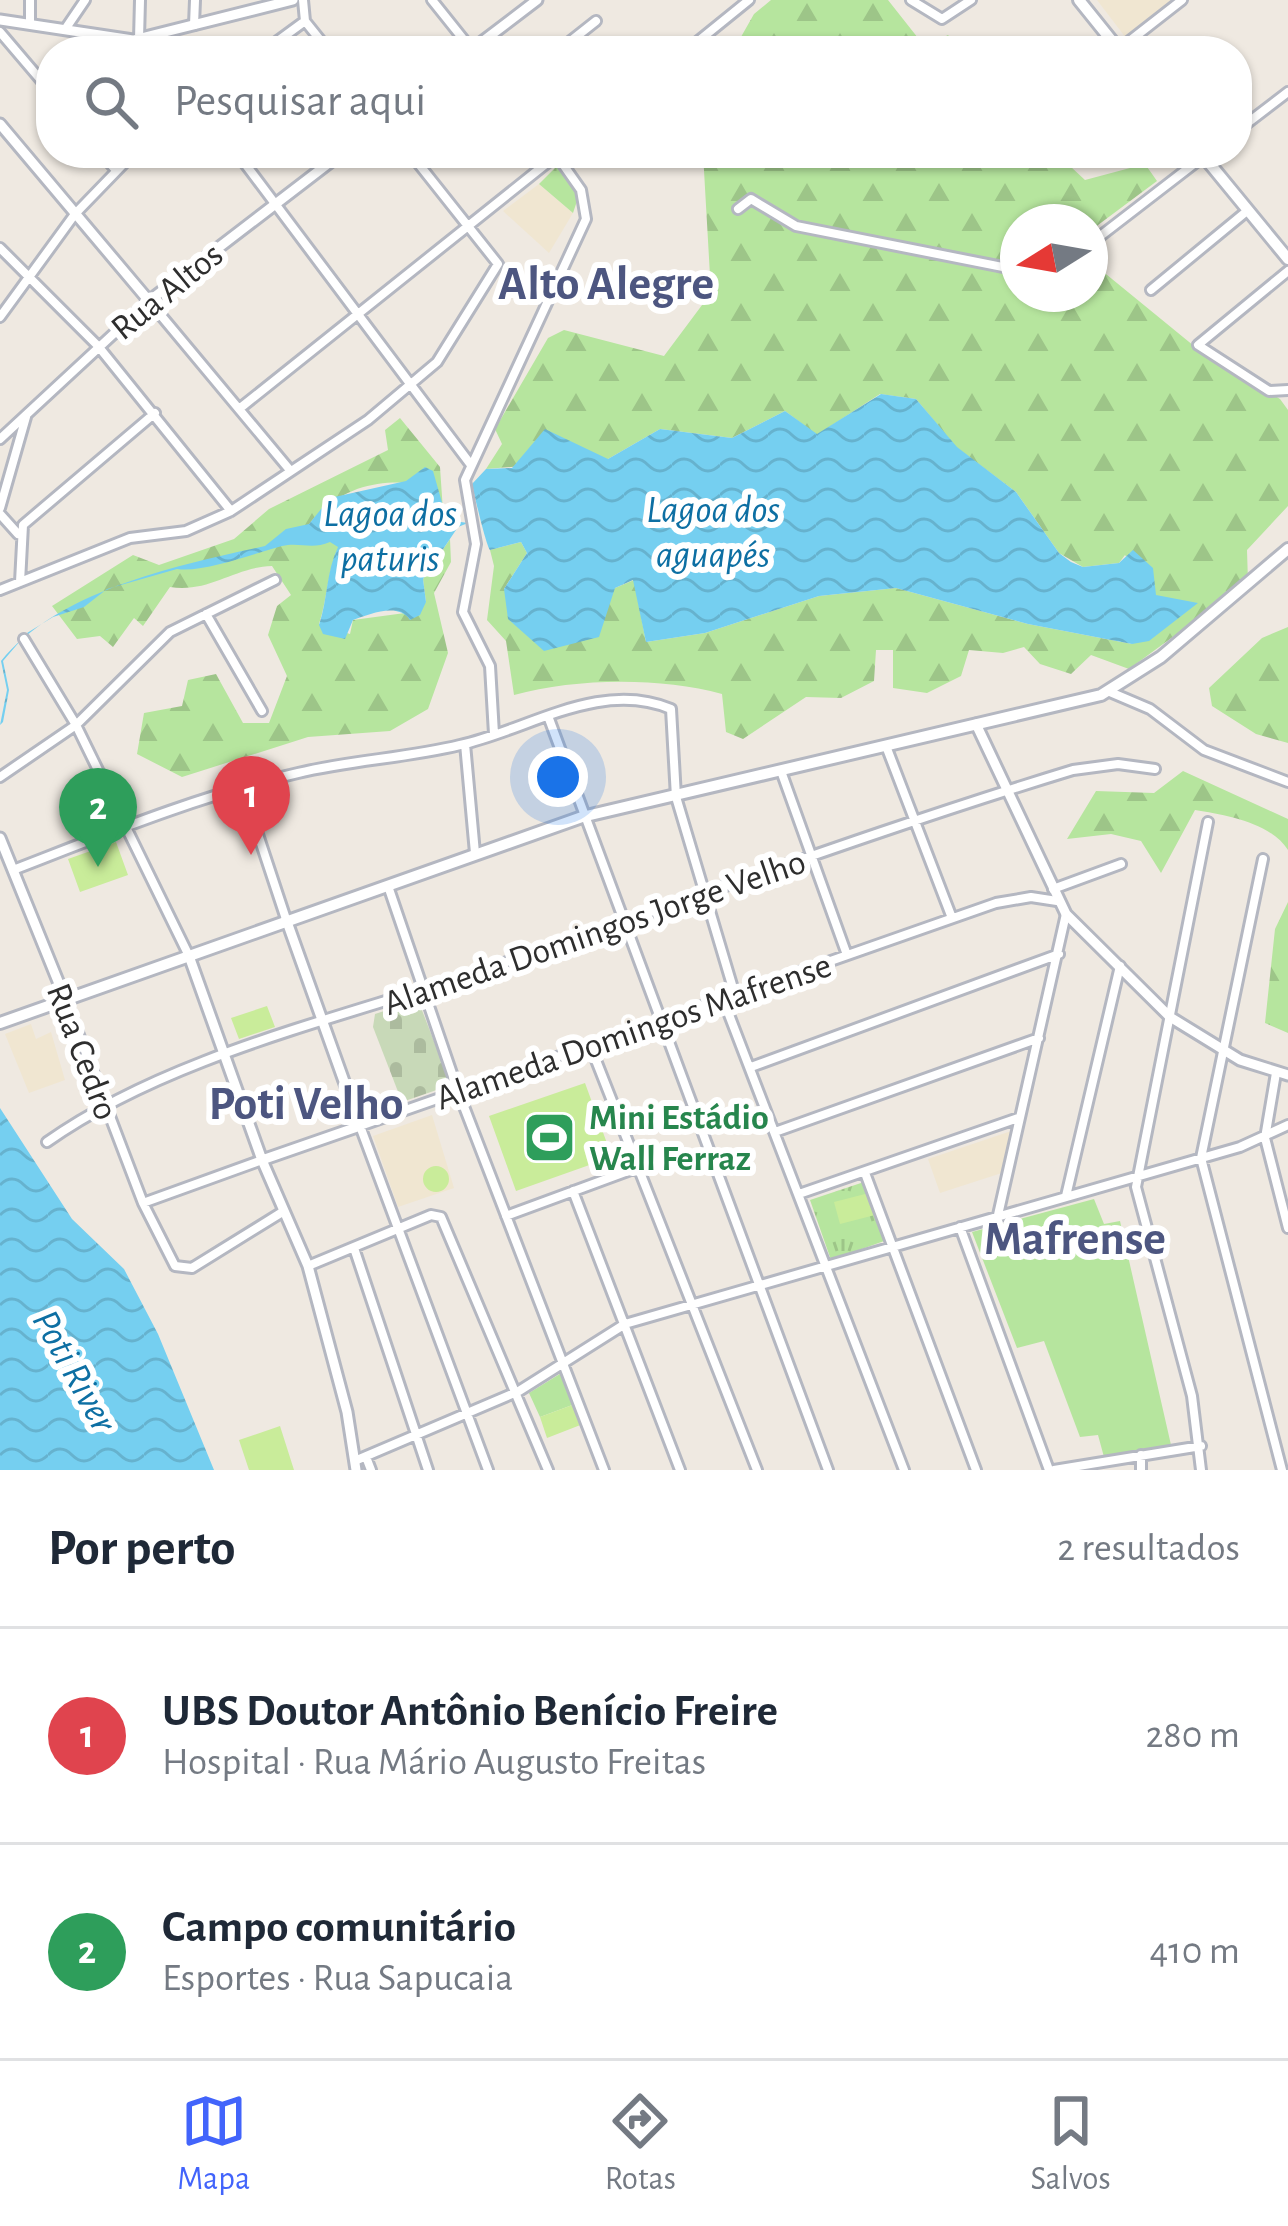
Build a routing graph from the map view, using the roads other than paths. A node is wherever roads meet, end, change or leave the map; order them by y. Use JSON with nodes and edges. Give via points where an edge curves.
{"nodes":[{"id":1,"x":30,"y":0,"type":"edge"},
{"id":2,"x":85,"y":0,"type":"edge"},
{"id":3,"x":140,"y":0,"type":"edge"},
{"id":4,"x":195,"y":0,"type":"edge"},
{"id":5,"x":293,"y":0,"type":"edge"},
{"id":6,"x":304,"y":0,"type":"edge"},
{"id":7,"x":432,"y":0,"type":"edge"},
{"id":8,"x":537,"y":0,"type":"edge"},
{"id":9,"x":749,"y":0,"type":"edge"},
{"id":10,"x":911,"y":0,"type":"edge"},
{"id":11,"x":971,"y":0,"type":"edge"},
{"id":12,"x":1079,"y":0,"type":"edge"},
{"id":13,"x":1182,"y":0,"type":"edge"},
{"id":14,"x":249,"y":5,"type":"edge"},
{"id":15,"x":0,"y":20,"type":"edge"},
{"id":16,"x":30,"y":21,"type":"junction"},
{"id":17,"x":305,"y":21,"type":"junction"},
{"id":18,"x":596,"y":21,"type":"dead end"},
{"id":19,"x":194,"y":25,"type":"junction"},
{"id":20,"x":64,"y":29,"type":"junction"},
{"id":21,"x":0,"y":32,"type":"edge"},
{"id":22,"x":116,"y":36,"type":"edge"},
{"id":23,"x":139,"y":36,"type":"edge"},
{"id":24,"x":151,"y":36,"type":"edge"},
{"id":25,"x":284,"y":36,"type":"edge"},
{"id":26,"x":317,"y":36,"type":"edge"},
{"id":27,"x":461,"y":36,"type":"edge"},
{"id":28,"x":490,"y":36,"type":"edge"},
{"id":29,"x":577,"y":36,"type":"edge"},
{"id":30,"x":705,"y":36,"type":"edge"},
{"id":31,"x":1108,"y":36,"type":"edge"},
{"id":32,"x":1137,"y":36,"type":"edge"},
{"id":33,"x":36,"y":74,"type":"edge"},
{"id":34,"x":1288,"y":92,"type":"edge"},
{"id":35,"x":1252,"y":120,"type":"edge"},
{"id":36,"x":0,"y":124,"type":"edge"},
{"id":37,"x":36,"y":167,"type":"edge"},
{"id":38,"x":37,"y":168,"type":"edge"},
{"id":39,"x":248,"y":168,"type":"edge"},
{"id":40,"x":322,"y":168,"type":"edge"},
{"id":41,"x":422,"y":168,"type":"edge"},
{"id":42,"x":539,"y":168,"type":"edge"},
{"id":43,"x":566,"y":168,"type":"edge"},
{"id":44,"x":1186,"y":168,"type":"edge"},
{"id":45,"x":1215,"y":168,"type":"edge"},
{"id":46,"x":115,"y":170,"type":"edge"},
{"id":47,"x":274,"y":203,"type":"junction"},
{"id":48,"x":738,"y":209,"type":"dead end"},
{"id":49,"x":1247,"y":211,"type":"junction"},
{"id":50,"x":75,"y":214,"type":"junction"},
{"id":51,"x":468,"y":225,"type":"junction"},
{"id":52,"x":1108,"y":230,"type":"edge"},
{"id":53,"x":0,"y":248,"type":"edge"},
{"id":54,"x":1288,"y":260,"type":"edge"},
{"id":55,"x":1000,"y":266,"type":"edge"},
{"id":56,"x":1288,"y":271,"type":"edge"},
{"id":57,"x":30,"y":277,"type":"junction"},
{"id":58,"x":1151,"y":290,"type":"dead end"},
{"id":59,"x":149,"y":302,"type":"junction"},
{"id":60,"x":356,"y":315,"type":"junction"},
{"id":61,"x":0,"y":317,"type":"edge"},
{"id":62,"x":98,"y":346,"type":"junction"},
{"id":63,"x":410,"y":386,"type":"junction"},
{"id":64,"x":1288,"y":390,"type":"edge"},
{"id":65,"x":239,"y":409,"type":"junction"},
{"id":66,"x":155,"y":413,"type":"junction"},
{"id":67,"x":27,"y":414,"type":"junction"},
{"id":68,"x":0,"y":439,"type":"edge"},
{"id":69,"x":471,"y":465,"type":"junction"},
{"id":70,"x":289,"y":469,"type":"junction"},
{"id":71,"x":0,"y":511,"type":"edge"},
{"id":72,"x":232,"y":511,"type":"junction"},
{"id":73,"x":20,"y":535,"type":"junction"},
{"id":74,"x":1288,"y":550,"type":"edge"},
{"id":75,"x":275,"y":580,"type":"dead end"},
{"id":76,"x":20,"y":582,"type":"junction"},
{"id":77,"x":0,"y":590,"type":"edge"},
{"id":78,"x":206,"y":613,"type":"junction"},
{"id":79,"x":24,"y":639,"type":"dead end"},
{"id":80,"x":1110,"y":692,"type":"junction"},
{"id":81,"x":262,"y":711,"type":"dead end"},
{"id":82,"x":548,"y":716,"type":"junction"},
{"id":83,"x":976,"y":724,"type":"junction"},
{"id":84,"x":76,"y":725,"type":"junction"},
{"id":85,"x":494,"y":734,"type":"junction"},
{"id":86,"x":465,"y":744,"type":"junction"},
{"id":87,"x":886,"y":746,"type":"junction"},
{"id":88,"x":1155,"y":769,"type":"dead end"},
{"id":89,"x":781,"y":771,"type":"junction"},
{"id":90,"x":0,"y":777,"type":"edge"},
{"id":91,"x":1288,"y":782,"type":"edge"},
{"id":92,"x":243,"y":789,"type":"junction"},
{"id":93,"x":1007,"y":790,"type":"junction"},
{"id":94,"x":676,"y":796,"type":"junction"},
{"id":95,"x":582,"y":818,"type":"junction"},
{"id":96,"x":1208,"y":822,"type":"dead end"},
{"id":97,"x":916,"y":823,"type":"junction"},
{"id":98,"x":128,"y":825,"type":"junction"},
{"id":99,"x":1,"y":846,"type":"edge"},
{"id":100,"x":475,"y":853,"type":"junction"},
{"id":101,"x":811,"y":855,"type":"junction"},
{"id":102,"x":1263,"y":859,"type":"dead end"},
{"id":103,"x":1121,"y":864,"type":"dead end"},
{"id":104,"x":13,"y":870,"type":"junction"},
{"id":105,"x":387,"y":884,"type":"junction"},
{"id":106,"x":1052,"y":889,"type":"junction"},
{"id":107,"x":704,"y":892,"type":"junction"},
{"id":108,"x":1057,"y":901,"type":"junction"},
{"id":109,"x":1066,"y":914,"type":"junction"},
{"id":110,"x":952,"y":918,"type":"junction"},
{"id":111,"x":286,"y":919,"type":"junction"},
{"id":112,"x":622,"y":923,"type":"junction"},
{"id":113,"x":1059,"y":954,"type":"junction"},
{"id":114,"x":847,"y":955,"type":"junction"},
{"id":115,"x":189,"y":956,"type":"junction"},
{"id":116,"x":1120,"y":966,"type":"junction"},
{"id":117,"x":422,"y":990,"type":"junction"},
{"id":118,"x":735,"y":994,"type":"junction"},
{"id":119,"x":723,"y":999,"type":"junction"},
{"id":120,"x":66,"y":1001,"type":"junction"},
{"id":121,"x":1170,"y":1017,"type":"junction"},
{"id":122,"x":659,"y":1021,"type":"junction"},
{"id":123,"x":0,"y":1023,"type":"edge"},
{"id":124,"x":324,"y":1023,"type":"junction"},
{"id":125,"x":1039,"y":1038,"type":"junction"},
{"id":126,"x":590,"y":1046,"type":"junction"},
{"id":127,"x":1226,"y":1053,"type":"junction"},
{"id":128,"x":224,"y":1057,"type":"junction"},
{"id":129,"x":751,"y":1067,"type":"junction"},
{"id":130,"x":1282,"y":1074,"type":"edge"},
{"id":131,"x":458,"y":1091,"type":"junction"},
{"id":132,"x":104,"y":1102,"type":"junction"},
{"id":133,"x":1018,"y":1118,"type":"junction"},
{"id":134,"x":1288,"y":1125,"type":"edge"},
{"id":135,"x":360,"y":1126,"type":"junction"},
{"id":136,"x":776,"y":1132,"type":"junction"},
{"id":137,"x":1265,"y":1138,"type":"junction"},
{"id":138,"x":46,"y":1142,"type":"dead end"},
{"id":139,"x":1202,"y":1158,"type":"junction"},
{"id":140,"x":262,"y":1160,"type":"junction"},
{"id":141,"x":639,"y":1167,"type":"junction"},
{"id":142,"x":865,"y":1173,"type":"junction"},
{"id":143,"x":1136,"y":1177,"type":"junction"},
{"id":144,"x":573,"y":1191,"type":"junction"},
{"id":145,"x":799,"y":1195,"type":"junction"},
{"id":146,"x":1066,"y":1196,"type":"junction"},
{"id":147,"x":143,"y":1202,"type":"junction"},
{"id":148,"x":284,"y":1211,"type":"junction"},
{"id":149,"x":998,"y":1215,"type":"junction"},
{"id":150,"x":506,"y":1216,"type":"junction"},
{"id":151,"x":960,"y":1227,"type":"junction"},
{"id":152,"x":1288,"y":1228,"type":"edge"},
{"id":153,"x":398,"y":1230,"type":"junction"},
{"id":154,"x":894,"y":1246,"type":"junction"},
{"id":155,"x":353,"y":1248,"type":"junction"},
{"id":156,"x":826,"y":1265,"type":"junction"},
{"id":157,"x":308,"y":1267,"type":"junction"},
{"id":158,"x":758,"y":1286,"type":"junction"},
{"id":159,"x":691,"y":1305,"type":"junction"},
{"id":160,"x":625,"y":1324,"type":"junction"},
{"id":161,"x":561,"y":1362,"type":"junction"},
{"id":162,"x":519,"y":1391,"type":"junction"},
{"id":163,"x":467,"y":1412,"type":"junction"},
{"id":164,"x":416,"y":1436,"type":"junction"},
{"id":165,"x":1201,"y":1446,"type":"junction"},
{"id":166,"x":1141,"y":1455,"type":"junction"},
{"id":167,"x":360,"y":1462,"type":"edge"},
{"id":168,"x":371,"y":1470,"type":"edge"},
{"id":169,"x":428,"y":1470,"type":"edge"},
{"id":170,"x":488,"y":1470,"type":"edge"},
{"id":171,"x":548,"y":1470,"type":"edge"},
{"id":172,"x":604,"y":1470,"type":"edge"},
{"id":173,"x":680,"y":1470,"type":"edge"},
{"id":174,"x":757,"y":1470,"type":"edge"},
{"id":175,"x":828,"y":1470,"type":"edge"},
{"id":176,"x":904,"y":1470,"type":"edge"},
{"id":177,"x":976,"y":1470,"type":"edge"},
{"id":178,"x":1051,"y":1470,"type":"edge"},
{"id":179,"x":1141,"y":1470,"type":"edge"},
{"id":180,"x":1201,"y":1470,"type":"edge"},
{"id":181,"x":1282,"y":1470,"type":"edge"}],
"edges":[{"from":1,"to":16,"type":"street"},
{"from":2,"to":20,"type":"street"},
{"from":3,"to":23,"type":"street"},
{"from":4,"to":19,"type":"street"},
{"from":5,"to":14,"type":"street"},
{"from":6,"to":17,"type":"street"},
{"from":7,"to":27,"type":"street"},
{"from":8,"to":28,"type":"street"},
{"from":9,"to":30,"type":"street"},
{"from":10,"to":11,"type":"street","via":[[945,19]]},
{"from":12,"to":31,"type":"main road"},
{"from":13,"to":32,"type":"street"},
{"from":14,"to":19,"type":"street"},
{"from":15,"to":16,"type":"street"},
{"from":16,"to":20,"type":"street"},
{"from":17,"to":25,"type":"street"},
{"from":17,"to":26,"type":"street"},
{"from":18,"to":29,"type":"street"},
{"from":19,"to":24,"type":"street"},
{"from":20,"to":22,"type":"street"},
{"from":21,"to":33,"type":"street"},
{"from":34,"to":35,"type":"street"},
{"from":36,"to":37,"type":"street"},
{"from":38,"to":50,"type":"street"},
{"from":39,"to":47,"type":"street"},
{"from":40,"to":47,"type":"street","name":"Rua Altos"},
{"from":41,"to":51,"type":"street"},
{"from":42,"to":51,"type":"street"},
{"from":43,"to":69,"type":"street","via":[[586,218]]},
{"from":44,"to":52,"type":"street"},
{"from":45,"to":49,"type":"main road"},
{"from":46,"to":50,"type":"street"},
{"from":47,"to":59,"type":"street","name":"Rua Altos"},
{"from":47,"to":60,"type":"street"},
{"from":48,"to":55,"type":"street","via":[[751,199],[796,226]]},
{"from":49,"to":54,"type":"main road"},
{"from":49,"to":58,"type":"street"},
{"from":50,"to":57,"type":"street"},
{"from":50,"to":59,"type":"street"},
{"from":51,"to":60,"type":"street"},
{"from":51,"to":63,"type":"street","via":[[498,264],[448,351]]},
{"from":53,"to":57,"type":"street"},
{"from":56,"to":64,"type":"street","via":[[1198,346],[1269,391]]},
{"from":57,"to":61,"type":"street"},
{"from":57,"to":62,"type":"street"},
{"from":59,"to":62,"type":"street","name":"Rua Altos"},
{"from":59,"to":65,"type":"street"},
{"from":60,"to":63,"type":"street"},
{"from":60,"to":65,"type":"street"},
{"from":62,"to":66,"type":"street"},
{"from":62,"to":67,"type":"street","name":"Rua Altos"},
{"from":63,"to":69,"type":"street"},
{"from":63,"to":70,"type":"street"},
{"from":65,"to":70,"type":"street"},
{"from":66,"to":72,"type":"street"},
{"from":66,"to":73,"type":"street","via":[[22,525]]},
{"from":67,"to":68,"type":"street","name":"Rua Altos"},
{"from":67,"to":71,"type":"street"},
{"from":69,"to":85,"type":"street","via":[[465,486],[476,544],[463,612],[490,666]]},
{"from":70,"to":72,"type":"street"},
{"from":71,"to":73,"type":"street"},
{"from":72,"to":76,"type":"street","via":[[186,531],[130,538]]},
{"from":73,"to":76,"type":"street"},
{"from":74,"to":80,"type":"main road"},
{"from":75,"to":78,"type":"street"},
{"from":76,"to":77,"type":"street"},
{"from":78,"to":81,"type":"street"},
{"from":78,"to":84,"type":"street","via":[[161,639]]},
{"from":79,"to":84,"type":"street"},
{"from":80,"to":83,"type":"main road"},
{"from":80,"to":91,"type":"street","via":[[1150,709],[1204,751]]},
{"from":82,"to":85,"type":"street"},
{"from":82,"to":94,"type":"street","via":[[592,702],[671,710]]},
{"from":82,"to":95,"type":"street"},
{"from":83,"to":87,"type":"main road"},
{"from":83,"to":93,"type":"street"},
{"from":84,"to":90,"type":"street"},
{"from":84,"to":98,"type":"street"},
{"from":85,"to":86,"type":"street"},
{"from":86,"to":92,"type":"street"},
{"from":86,"to":100,"type":"street"},
{"from":87,"to":89,"type":"main road"},
{"from":87,"to":97,"type":"street"},
{"from":88,"to":93,"type":"street","name":"Alameda Domingos Jorge Velho","via":[[1098,765]]},
{"from":89,"to":94,"type":"main road"},
{"from":89,"to":101,"type":"street"},
{"from":92,"to":98,"type":"street"},
{"from":92,"to":111,"type":"street"},
{"from":93,"to":97,"type":"street","name":"Alameda Domingos Jorge Velho"},
{"from":93,"to":106,"type":"street"},
{"from":94,"to":95,"type":"main road"},
{"from":94,"to":107,"type":"street"},
{"from":95,"to":100,"type":"main road"},
{"from":95,"to":112,"type":"street"},
{"from":96,"to":121,"type":"street"},
{"from":97,"to":101,"type":"street","name":"Alameda Domingos Jorge Velho"},
{"from":97,"to":110,"type":"street"},
{"from":98,"to":104,"type":"street"},
{"from":98,"to":115,"type":"street"},
{"from":99,"to":104,"type":"street","name":"Rua Cedro"},
{"from":100,"to":105,"type":"main road"},
{"from":101,"to":107,"type":"street","name":"Alameda Domingos Jorge Velho"},
{"from":101,"to":114,"type":"street"},
{"from":102,"to":127,"type":"street"},
{"from":103,"to":106,"type":"street"},
{"from":104,"to":120,"type":"street","name":"Rua Cedro"},
{"from":105,"to":111,"type":"main road"},
{"from":105,"to":117,"type":"street"},
{"from":106,"to":108,"type":"street"},
{"from":107,"to":112,"type":"street","name":"Alameda Domingos Jorge Velho"},
{"from":107,"to":118,"type":"street"},
{"from":108,"to":109,"type":"street"},
{"from":108,"to":110,"type":"street","name":"Alameda Domingos Mafrense","via":[[1015,898]]},
{"from":109,"to":113,"type":"street"},
{"from":109,"to":116,"type":"street"},
{"from":110,"to":114,"type":"street","name":"Alameda Domingos Mafrense"},
{"from":111,"to":115,"type":"main road"},
{"from":111,"to":124,"type":"street"},
{"from":112,"to":117,"type":"street","name":"Alameda Domingos Jorge Velho"},
{"from":112,"to":122,"type":"street"},
{"from":113,"to":125,"type":"street"},
{"from":113,"to":129,"type":"street"},
{"from":114,"to":118,"type":"street","name":"Alameda Domingos Mafrense"},
{"from":115,"to":120,"type":"main road"},
{"from":115,"to":128,"type":"street"},
{"from":116,"to":121,"type":"street"},
{"from":116,"to":146,"type":"street"},
{"from":117,"to":124,"type":"street","name":"Alameda Domingos Jorge Velho"},
{"from":117,"to":131,"type":"street"},
{"from":118,"to":119,"type":"street","name":"Alameda Domingos Mafrense"},
{"from":119,"to":122,"type":"street","name":"Alameda Domingos Mafrense"},
{"from":119,"to":129,"type":"street"},
{"from":120,"to":123,"type":"main road"},
{"from":120,"to":132,"type":"street","name":"Rua Cedro"},
{"from":121,"to":127,"type":"street"},
{"from":121,"to":143,"type":"street"},
{"from":122,"to":126,"type":"street","name":"Alameda Domingos Mafrense"},
{"from":122,"to":158,"type":"street"},
{"from":124,"to":128,"type":"street","name":"Alameda Domingos Jorge Velho"},
{"from":124,"to":135,"type":"street"},
{"from":125,"to":133,"type":"street"},
{"from":125,"to":136,"type":"street"},
{"from":126,"to":131,"type":"street","name":"Alameda Domingos Mafrense"},
{"from":126,"to":141,"type":"street"},
{"from":127,"to":130,"type":"street"},
{"from":127,"to":139,"type":"street"},
{"from":128,"to":132,"type":"street","name":"Alameda Domingos Jorge Velho"},
{"from":128,"to":140,"type":"street"},
{"from":129,"to":136,"type":"street"},
{"from":130,"to":137,"type":"street"},
{"from":131,"to":135,"type":"street","name":"Alameda Domingos Mafrense"},
{"from":131,"to":150,"type":"street"},
{"from":132,"to":138,"type":"street","name":"Alameda Domingos Jorge Velho"},
{"from":132,"to":147,"type":"street","name":"Rua Cedro"},
{"from":133,"to":142,"type":"street"},
{"from":133,"to":149,"type":"street"},
{"from":134,"to":137,"type":"street"},
{"from":135,"to":140,"type":"street","name":"Alameda Domingos Mafrense"},
{"from":135,"to":153,"type":"street"},
{"from":136,"to":145,"type":"street"},
{"from":137,"to":139,"type":"street"},
{"from":137,"to":152,"type":"street"},
{"from":139,"to":143,"type":"street"},
{"from":139,"to":181,"type":"street"},
{"from":140,"to":147,"type":"street","name":"Alameda Domingos Mafrense"},
{"from":140,"to":148,"type":"street"},
{"from":141,"to":144,"type":"street"},
{"from":141,"to":159,"type":"street"},
{"from":142,"to":145,"type":"street"},
{"from":142,"to":154,"type":"street"},
{"from":143,"to":146,"type":"street"},
{"from":143,"to":165,"type":"street"},
{"from":144,"to":150,"type":"street"},
{"from":144,"to":160,"type":"street"},
{"from":145,"to":156,"type":"street"},
{"from":146,"to":149,"type":"street"},
{"from":147,"to":148,"type":"street","name":"Rua Cedro","via":[[182,1270]]},
{"from":148,"to":157,"type":"street"},
{"from":149,"to":151,"type":"street"},
{"from":150,"to":161,"type":"street"},
{"from":151,"to":154,"type":"street"},
{"from":151,"to":178,"type":"street"},
{"from":153,"to":155,"type":"street"},
{"from":153,"to":162,"type":"street","via":[[430,1215],[443,1221]]},
{"from":153,"to":163,"type":"street"},
{"from":154,"to":156,"type":"street"},
{"from":154,"to":177,"type":"street"},
{"from":155,"to":157,"type":"street"},
{"from":155,"to":164,"type":"street"},
{"from":156,"to":158,"type":"street"},
{"from":156,"to":176,"type":"street"},
{"from":157,"to":167,"type":"street"},
{"from":158,"to":159,"type":"street"},
{"from":158,"to":175,"type":"street"},
{"from":159,"to":160,"type":"street"},
{"from":159,"to":174,"type":"street"},
{"from":160,"to":161,"type":"street"},
{"from":160,"to":173,"type":"street"},
{"from":161,"to":162,"type":"street"},
{"from":161,"to":172,"type":"street"},
{"from":162,"to":163,"type":"street"},
{"from":162,"to":171,"type":"street"},
{"from":163,"to":164,"type":"street"},
{"from":163,"to":170,"type":"street"},
{"from":164,"to":167,"type":"street"},
{"from":164,"to":169,"type":"street"},
{"from":165,"to":166,"type":"street"},
{"from":165,"to":180,"type":"street"},
{"from":166,"to":178,"type":"street"},
{"from":166,"to":179,"type":"street"},
{"from":167,"to":168,"type":"street"}]}
